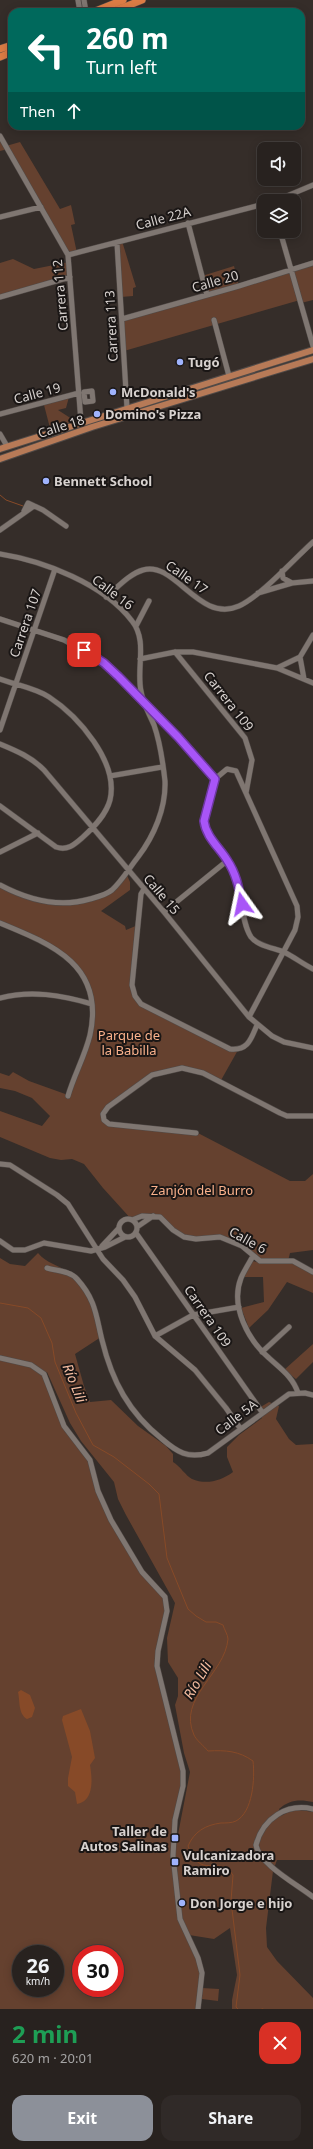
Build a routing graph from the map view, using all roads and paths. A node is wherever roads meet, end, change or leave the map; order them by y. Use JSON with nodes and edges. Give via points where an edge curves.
{"nodes":[{"id":1,"x":123,"y":0,"type":"edge"},
{"id":2,"x":142,"y":0,"type":"edge"},
{"id":3,"x":102,"y":8,"type":"edge"},
{"id":4,"x":122,"y":8,"type":"edge"},
{"id":5,"x":0,"y":136,"type":"edge"},
{"id":6,"x":313,"y":185,"type":"edge"},
{"id":7,"x":292,"y":194,"type":"edge"},
{"id":8,"x":257,"y":206,"type":"edge"},
{"id":9,"x":41,"y":207,"type":"junction"},
{"id":10,"x":0,"y":217,"type":"edge"},
{"id":11,"x":188,"y":223,"type":"junction"},
{"id":12,"x":282,"y":238,"type":"edge"},
{"id":13,"x":117,"y":243,"type":"junction"},
{"id":14,"x":68,"y":255,"type":"junction"},
{"id":15,"x":313,"y":263,"type":"edge"},
{"id":16,"x":291,"y":269,"type":"junction"},
{"id":17,"x":70,"y":277,"type":"junction"},
{"id":18,"x":207,"y":295,"type":"junction"},
{"id":19,"x":0,"y":297,"type":"edge"},
{"id":20,"x":122,"y":319,"type":"junction"},
{"id":21,"x":214,"y":320,"type":"dead end"},
{"id":22,"x":313,"y":346,"type":"edge"},
{"id":23,"x":313,"y":350,"type":"edge"},
{"id":24,"x":313,"y":359,"type":"edge"},
{"id":25,"x":229,"y":376,"type":"junction"},
{"id":26,"x":79,"y":393,"type":"junction"},
{"id":27,"x":127,"y":408,"type":"junction"},
{"id":28,"x":0,"y":414,"type":"edge"},
{"id":29,"x":81,"y":422,"type":"junction"},
{"id":30,"x":0,"y":434,"type":"edge"},
{"id":31,"x":7,"y":446,"type":"junction"},
{"id":32,"x":0,"y":449,"type":"edge"},
{"id":33,"x":0,"y":459,"type":"edge"},
{"id":34,"x":66,"y":526,"type":"dead end"},
{"id":35,"x":0,"y":530,"type":"edge"},
{"id":36,"x":313,"y":542,"type":"edge"},
{"id":37,"x":0,"y":554,"type":"edge"},
{"id":38,"x":55,"y":569,"type":"junction"},
{"id":39,"x":282,"y":571,"type":"junction"},
{"id":40,"x":313,"y":581,"type":"edge"},
{"id":41,"x":292,"y":583,"type":"junction"},
{"id":42,"x":256,"y":594,"type":"junction"},
{"id":43,"x":106,"y":597,"type":"junction"},
{"id":44,"x":150,"y":601,"type":"dead end"},
{"id":45,"x":0,"y":619,"type":"edge"},
{"id":46,"x":136,"y":626,"type":"junction"},
{"id":47,"x":34,"y":630,"type":"junction"},
{"id":48,"x":313,"y":635,"type":"edge"},
{"id":49,"x":175,"y":652,"type":"junction"},
{"id":50,"x":300,"y":657,"type":"junction"},
{"id":51,"x":140,"y":660,"type":"junction"},
{"id":52,"x":277,"y":668,"type":"junction"},
{"id":53,"x":0,"y":679,"type":"edge"},
{"id":54,"x":304,"y":679,"type":"junction"},
{"id":55,"x":313,"y":683,"type":"edge"},
{"id":56,"x":16,"y":685,"type":"junction"},
{"id":57,"x":144,"y":704,"type":"junction"},
{"id":58,"x":0,"y":730,"type":"edge"},
{"id":59,"x":0,"y":744,"type":"edge"},
{"id":60,"x":162,"y":768,"type":"junction"},
{"id":61,"x":110,"y":776,"type":"junction"},
{"id":62,"x":215,"y":779,"type":"junction"},
{"id":63,"x":246,"y":793,"type":"junction"},
{"id":64,"x":0,"y":806,"type":"edge"},
{"id":65,"x":93,"y":828,"type":"junction"},
{"id":66,"x":38,"y":833,"type":"junction"},
{"id":67,"x":0,"y":852,"type":"edge"},
{"id":68,"x":228,"y":860,"type":"junction"},
{"id":69,"x":128,"y":870,"type":"junction"},
{"id":70,"x":0,"y":885,"type":"edge"},
{"id":71,"x":144,"y":889,"type":"junction"},
{"id":72,"x":164,"y":912,"type":"junction"},
{"id":73,"x":0,"y":923,"type":"edge"},
{"id":74,"x":284,"y":952,"type":"junction"},
{"id":75,"x":313,"y":969,"type":"edge"},
{"id":76,"x":0,"y":998,"type":"edge"},
{"id":77,"x":92,"y":1004,"type":"junction"},
{"id":78,"x":249,"y":1018,"type":"junction"},
{"id":79,"x":257,"y":1025,"type":"junction"},
{"id":80,"x":313,"y":1048,"type":"edge"},
{"id":81,"x":68,"y":1096,"type":"dead end"},
{"id":82,"x":313,"y":1116,"type":"edge"},
{"id":83,"x":196,"y":1133,"type":"dead end"},
{"id":84,"x":0,"y":1164,"type":"edge"},
{"id":85,"x":154,"y":1216,"type":"junction"},
{"id":86,"x":132,"y":1220,"type":"junction"},
{"id":87,"x":137,"y":1227,"type":"junction"},
{"id":88,"x":119,"y":1228,"type":"junction"},
{"id":89,"x":136,"y":1233,"type":"junction"},
{"id":90,"x":125,"y":1237,"type":"junction"},
{"id":91,"x":0,"y":1241,"type":"edge"},
{"id":92,"x":98,"y":1249,"type":"junction"},
{"id":93,"x":253,"y":1256,"type":"junction"},
{"id":94,"x":47,"y":1268,"type":"dead end"},
{"id":95,"x":313,"y":1272,"type":"edge"},
{"id":96,"x":239,"y":1307,"type":"junction"},
{"id":97,"x":193,"y":1315,"type":"junction"},
{"id":98,"x":289,"y":1327,"type":"dead end"},
{"id":99,"x":155,"y":1336,"type":"junction"},
{"id":100,"x":262,"y":1352,"type":"junction"},
{"id":101,"x":0,"y":1358,"type":"edge"},
{"id":102,"x":298,"y":1393,"type":"junction"},
{"id":103,"x":313,"y":1396,"type":"edge"},
{"id":104,"x":262,"y":1412,"type":"junction"},
{"id":105,"x":240,"y":1428,"type":"junction"},
{"id":106,"x":313,"y":1809,"type":"edge"},
{"id":107,"x":313,"y":1897,"type":"edge"},
{"id":108,"x":198,"y":2009,"type":"edge"}],
"edges":[{"from":1,"to":3,"type":"highway"},
{"from":2,"to":4,"type":"highway"},
{"from":5,"to":9,"type":"street","name":"Carrera 112"},
{"from":6,"to":7,"type":"street"},
{"from":8,"to":11,"type":"street","name":"Calle 22A"},
{"from":9,"to":10,"type":"street"},
{"from":9,"to":14,"type":"street","name":"Carrera 112"},
{"from":11,"to":13,"type":"street","name":"Calle 22A"},
{"from":11,"to":18,"type":"street"},
{"from":12,"to":16,"type":"street"},
{"from":13,"to":14,"type":"street","name":"Calle 22A"},
{"from":13,"to":20,"type":"street","name":"Carrera 113"},
{"from":14,"to":17,"type":"street","name":"Carrera 112"},
{"from":15,"to":16,"type":"street","name":"Calle 20"},
{"from":16,"to":18,"type":"street","name":"Calle 20"},
{"from":16,"to":22,"type":"street"},
{"from":17,"to":19,"type":"street"},
{"from":17,"to":26,"type":"street","name":"Carrera 112"},
{"from":18,"to":20,"type":"street","name":"Calle 20"},
{"from":20,"to":27,"type":"street","name":"Carrera 113"},
{"from":21,"to":25,"type":"street"},
{"from":23,"to":25,"type":"main road","name":"Calle 18"},
{"from":24,"to":33,"type":"main road","name":"Calle 18","via":[[92,427]]},
{"from":25,"to":27,"type":"main road","name":"Calle 18"},
{"from":26,"to":28,"type":"street","name":"Calle 19"},
{"from":26,"to":29,"type":"street","name":"Carrera 112"},
{"from":27,"to":29,"type":"main road","name":"Calle 18"},
{"from":29,"to":31,"type":"main road","name":"Calle 18"},
{"from":30,"to":31,"type":"street"},
{"from":31,"to":32,"type":"main road","name":"Calle 18"},
{"from":34,"to":35,"type":"street","via":[[28,508]]},
{"from":36,"to":39,"type":"street","name":"Calle 17"},
{"from":37,"to":38,"type":"street","name":"Calle 16"},
{"from":38,"to":43,"type":"street","name":"Calle 16"},
{"from":38,"to":47,"type":"street","name":"Carrera 107"},
{"from":39,"to":41,"type":"street","via":[[283,578]]},
{"from":39,"to":42,"type":"street","name":"Calle 17"},
{"from":40,"to":41,"type":"street"},
{"from":41,"to":42,"type":"street"},
{"from":42,"to":43,"type":"street","name":"Calle 17","via":[[239,606],[220,608],[201,601],[164,573],[152,568],[135,573]]},
{"from":43,"to":46,"type":"street","name":"Calle 16"},
{"from":44,"to":46,"type":"street"},
{"from":45,"to":47,"type":"street"},
{"from":46,"to":51,"type":"street","name":"Calle 16","via":[[140,642]]},
{"from":47,"to":56,"type":"street","name":"Carrera 107"},
{"from":47,"to":57,"type":"street","via":[[64,640],[104,663]]},
{"from":48,"to":50,"type":"street"},
{"from":49,"to":51,"type":"street"},
{"from":49,"to":52,"type":"street","via":[[193,652]]},
{"from":49,"to":63,"type":"street","name":"Carrera 109","via":[[245,738],[252,760]]},
{"from":50,"to":52,"type":"street"},
{"from":50,"to":54,"type":"street"},
{"from":51,"to":57,"type":"street","name":"Calle 16","via":[[139,682]]},
{"from":52,"to":54,"type":"street"},
{"from":53,"to":56,"type":"street"},
{"from":54,"to":55,"type":"street"},
{"from":56,"to":58,"type":"street","name":"Carrera 107"},
{"from":56,"to":61,"type":"street","via":[[48,697],[84,728],[99,750]]},
{"from":57,"to":60,"type":"street","via":[[154,725]]},
{"from":57,"to":62,"type":"street","via":[[178,737]]},
{"from":59,"to":65,"type":"street","name":"Calle 15","via":[[34,760]]},
{"from":60,"to":61,"type":"street"},
{"from":60,"to":69,"type":"street","via":[[164,789],[161,812],[146,846]]},
{"from":61,"to":65,"type":"street","via":[[110,800]]},
{"from":62,"to":63,"type":"street","via":[[227,769],[233,769]]},
{"from":62,"to":68,"type":"street","via":[[204,828]]},
{"from":63,"to":74,"type":"street","via":[[296,906],[298,917],[295,930]]},
{"from":64,"to":66,"type":"street"},
{"from":65,"to":66,"type":"street","via":[[73,846],[66,848],[56,847]]},
{"from":65,"to":69,"type":"street","name":"Calle 15"},
{"from":66,"to":67,"type":"street"},
{"from":68,"to":72,"type":"street"},
{"from":68,"to":74,"type":"street","via":[[236,877],[251,936],[255,941]]},
{"from":69,"to":70,"type":"street","via":[[106,894],[73,903],[60,904],[35,900]]},
{"from":69,"to":71,"type":"street","name":"Calle 15"},
{"from":71,"to":72,"type":"street","name":"Calle 15"},
{"from":71,"to":79,"type":"street","via":[[141,894],[132,985],[141,1004],[230,1049],[246,1047]]},
{"from":72,"to":78,"type":"street","name":"Calle 15"},
{"from":73,"to":77,"type":"street","via":[[51,945],[67,957],[87,982]]},
{"from":74,"to":75,"type":"street"},
{"from":74,"to":78,"type":"street"},
{"from":76,"to":77,"type":"street","via":[[43,994]]},
{"from":77,"to":81,"type":"street","via":[[90,1034]]},
{"from":78,"to":79,"type":"street","name":"Calle 15"},
{"from":79,"to":80,"type":"street","name":"Calle 15","via":[[284,1042]]},
{"from":82,"to":83,"type":"street","via":[[287,1116],[204,1073],[182,1068],[152,1075],[108,1107],[103,1114],[104,1120],[109,1124]]},
{"from":84,"to":92,"type":"street","via":[[10,1165],[57,1195],[77,1216]]},
{"from":85,"to":86,"type":"street","via":[[142,1216]]},
{"from":85,"to":87,"type":"street"},
{"from":85,"to":93,"type":"street","name":"Calle 6","via":[[164,1219],[173,1230],[184,1237],[220,1237],[242,1246]]},
{"from":86,"to":87,"type":"street"},
{"from":86,"to":88,"type":"street","via":[[123,1220]]},
{"from":87,"to":89,"type":"street"},
{"from":88,"to":90,"type":"street"},
{"from":88,"to":92,"type":"street"},
{"from":89,"to":90,"type":"street","via":[[131,1237]]},
{"from":89,"to":97,"type":"street","name":"Carrera 109"},
{"from":90,"to":92,"type":"street"},
{"from":91,"to":92,"type":"street","via":[[13,1250],[26,1250],[44,1243],[86,1251]]},
{"from":92,"to":99,"type":"street","via":[[103,1259],[135,1297]]},
{"from":93,"to":95,"type":"street","name":"Calle 6","via":[[260,1261],[268,1262],[293,1261]]},
{"from":93,"to":96,"type":"street","via":[[241,1279]]},
{"from":94,"to":105,"type":"street","name":"Calle 5A","via":[[71,1274],[94,1305],[113,1377],[136,1416],[154,1433],[174,1449],[186,1455],[198,1456],[208,1453]]},
{"from":96,"to":97,"type":"street"},
{"from":96,"to":100,"type":"street","via":[[245,1327]]},
{"from":97,"to":99,"type":"street"},
{"from":97,"to":104,"type":"street","name":"Carrera 109"},
{"from":98,"to":100,"type":"street"},
{"from":99,"to":105,"type":"street","via":[[195,1370]]},
{"from":100,"to":102,"type":"street","via":[[292,1378]]},
{"from":101,"to":108,"type":"street","via":[[31,1365],[44,1374],[64,1426],[90,1460],[98,1491],[111,1520],[142,1572],[162,1592],[166,1600],[167,1611],[157,1666],[183,1771],[183,1786],[175,1820],[173,1856],[180,1919],[202,1973]]},
{"from":102,"to":103,"type":"street"},
{"from":102,"to":104,"type":"street","name":"Calle 5A","via":[[292,1392],[282,1397]]},
{"from":104,"to":105,"type":"street","name":"Calle 5A"},
{"from":106,"to":107,"type":"street","via":[[294,1807],[283,1811],[266,1826],[256,1845],[258,1853],[268,1863]]}]}
